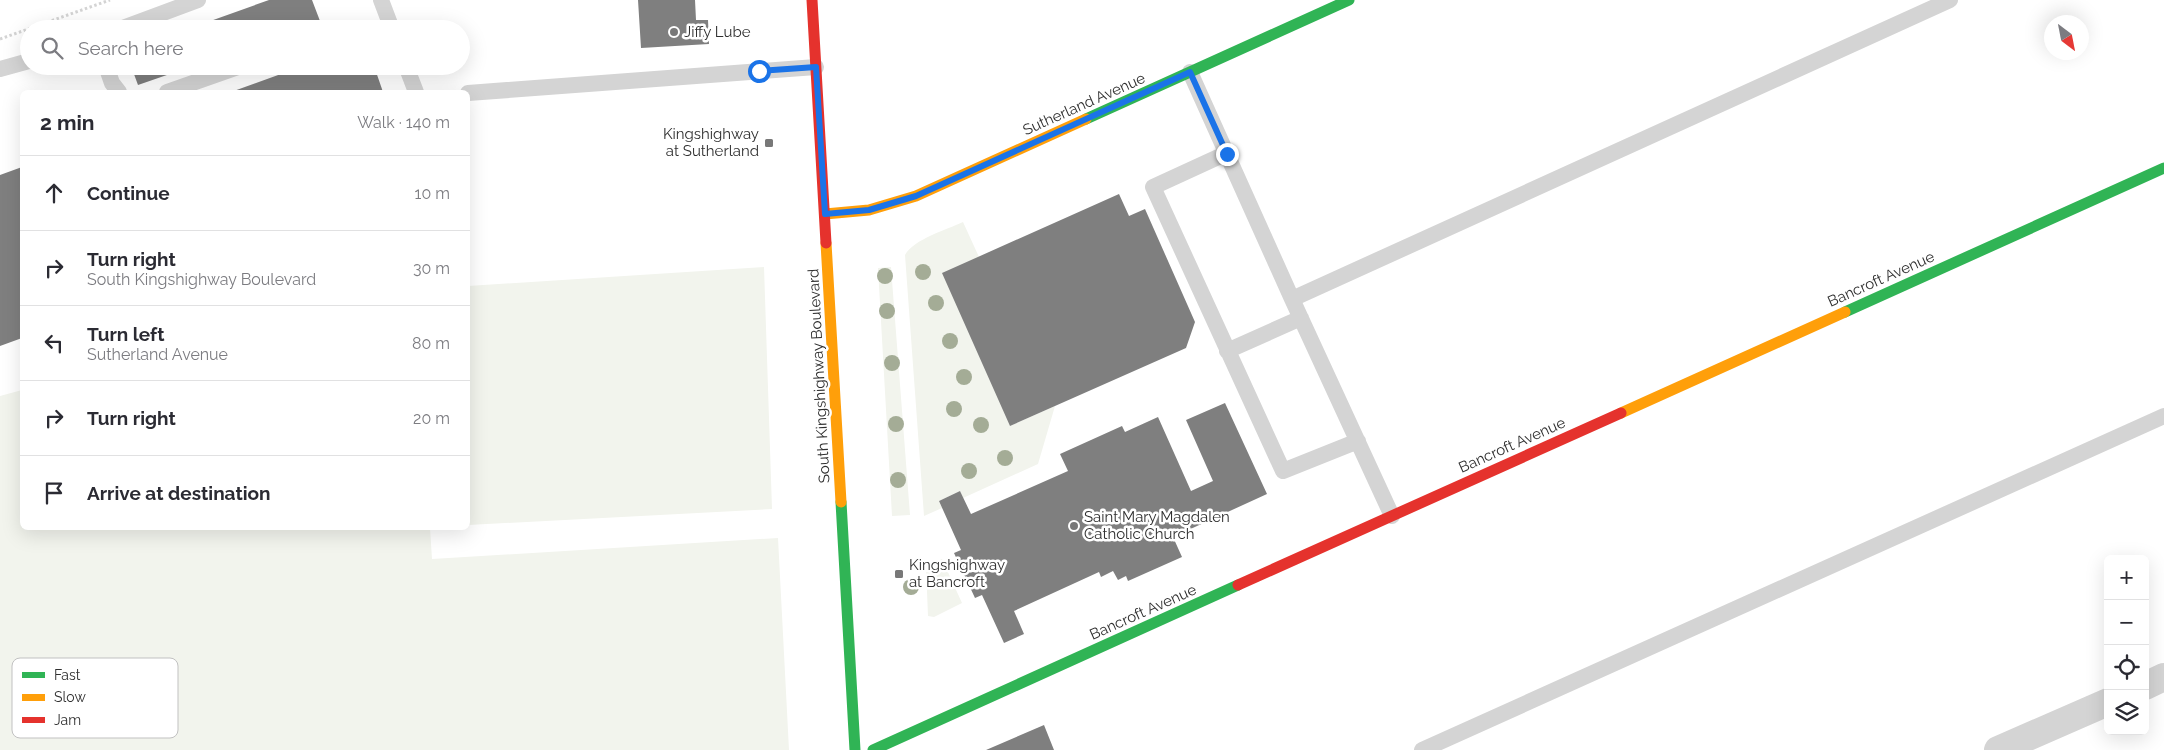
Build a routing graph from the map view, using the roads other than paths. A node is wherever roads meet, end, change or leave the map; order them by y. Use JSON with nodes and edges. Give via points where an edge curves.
{"nodes":[{"id":1,"x":198,"y":0,"type":"edge"},
{"id":2,"x":381,"y":0,"type":"edge"},
{"id":3,"x":812,"y":0,"type":"edge"},
{"id":4,"x":1349,"y":0,"type":"edge"},
{"id":5,"x":1950,"y":0,"type":"edge"},
{"id":6,"x":144,"y":20,"type":"edge"},
{"id":7,"x":389,"y":20,"type":"edge"},
{"id":8,"x":20,"y":63,"type":"edge"},
{"id":9,"x":816,"y":67,"type":"junction"},
{"id":10,"x":0,"y":69,"type":"edge"},
{"id":11,"x":1190,"y":72,"type":"junction"},
{"id":12,"x":109,"y":75,"type":"edge"},
{"id":13,"x":215,"y":75,"type":"edge"},
{"id":14,"x":409,"y":75,"type":"edge"},
{"id":15,"x":117,"y":90,"type":"edge"},
{"id":16,"x":173,"y":90,"type":"edge"},
{"id":17,"x":415,"y":90,"type":"edge"},
{"id":18,"x":470,"y":93,"type":"edge"},
{"id":19,"x":1227,"y":154,"type":"junction"},
{"id":20,"x":2164,"y":168,"type":"edge"},
{"id":21,"x":825,"y":214,"type":"junction"},
{"id":22,"x":1292,"y":299,"type":"junction"},
{"id":23,"x":1301,"y":318,"type":"junction"},
{"id":24,"x":1227,"y":351,"type":"junction"},
{"id":25,"x":2164,"y":416,"type":"edge"},
{"id":26,"x":1358,"y":441,"type":"junction"},
{"id":27,"x":1392,"y":516,"type":"junction"},
{"id":28,"x":2164,"y":677,"type":"edge"},
{"id":29,"x":2149,"y":684,"type":"edge"},
{"id":30,"x":2104,"y":704,"type":"edge"},
{"id":31,"x":855,"y":750,"type":"edge"},
{"id":32,"x":873,"y":750,"type":"edge"},
{"id":33,"x":1422,"y":750,"type":"edge"},
{"id":34,"x":1998,"y":750,"type":"edge"}],
"edges":[{"from":1,"to":6,"type":"lane"},
{"from":2,"to":7,"type":"lane"},
{"from":3,"to":9,"type":"street","name":"South Kingshighway Boulevard"},
{"from":4,"to":11,"type":"street","name":"Sutherland Avenue"},
{"from":5,"to":22,"type":"lane"},
{"from":8,"to":10,"type":"lane"},
{"from":9,"to":18,"type":"lane"},
{"from":9,"to":21,"type":"street","name":"South Kingshighway Boulevard"},
{"from":11,"to":19,"type":"lane"},
{"from":11,"to":21,"type":"street","name":"Sutherland Avenue","via":[[916,196],[869,210]]},
{"from":12,"to":15,"type":"lane"},
{"from":13,"to":16,"type":"lane"},
{"from":14,"to":17,"type":"lane"},
{"from":19,"to":22,"type":"lane"},
{"from":19,"to":24,"type":"lane","via":[[1153,187]]},
{"from":20,"to":27,"type":"street","name":"Bancroft Avenue"},
{"from":21,"to":31,"type":"street","name":"South Kingshighway Boulevard"},
{"from":22,"to":23,"type":"lane"},
{"from":23,"to":24,"type":"lane"},
{"from":23,"to":26,"type":"lane"},
{"from":24,"to":26,"type":"lane","via":[[1283,472]]},
{"from":25,"to":33,"type":"lane"},
{"from":26,"to":27,"type":"lane"},
{"from":27,"to":32,"type":"street","name":"Bancroft Avenue"},
{"from":28,"to":29,"type":"street"},
{"from":30,"to":34,"type":"street"}]}
